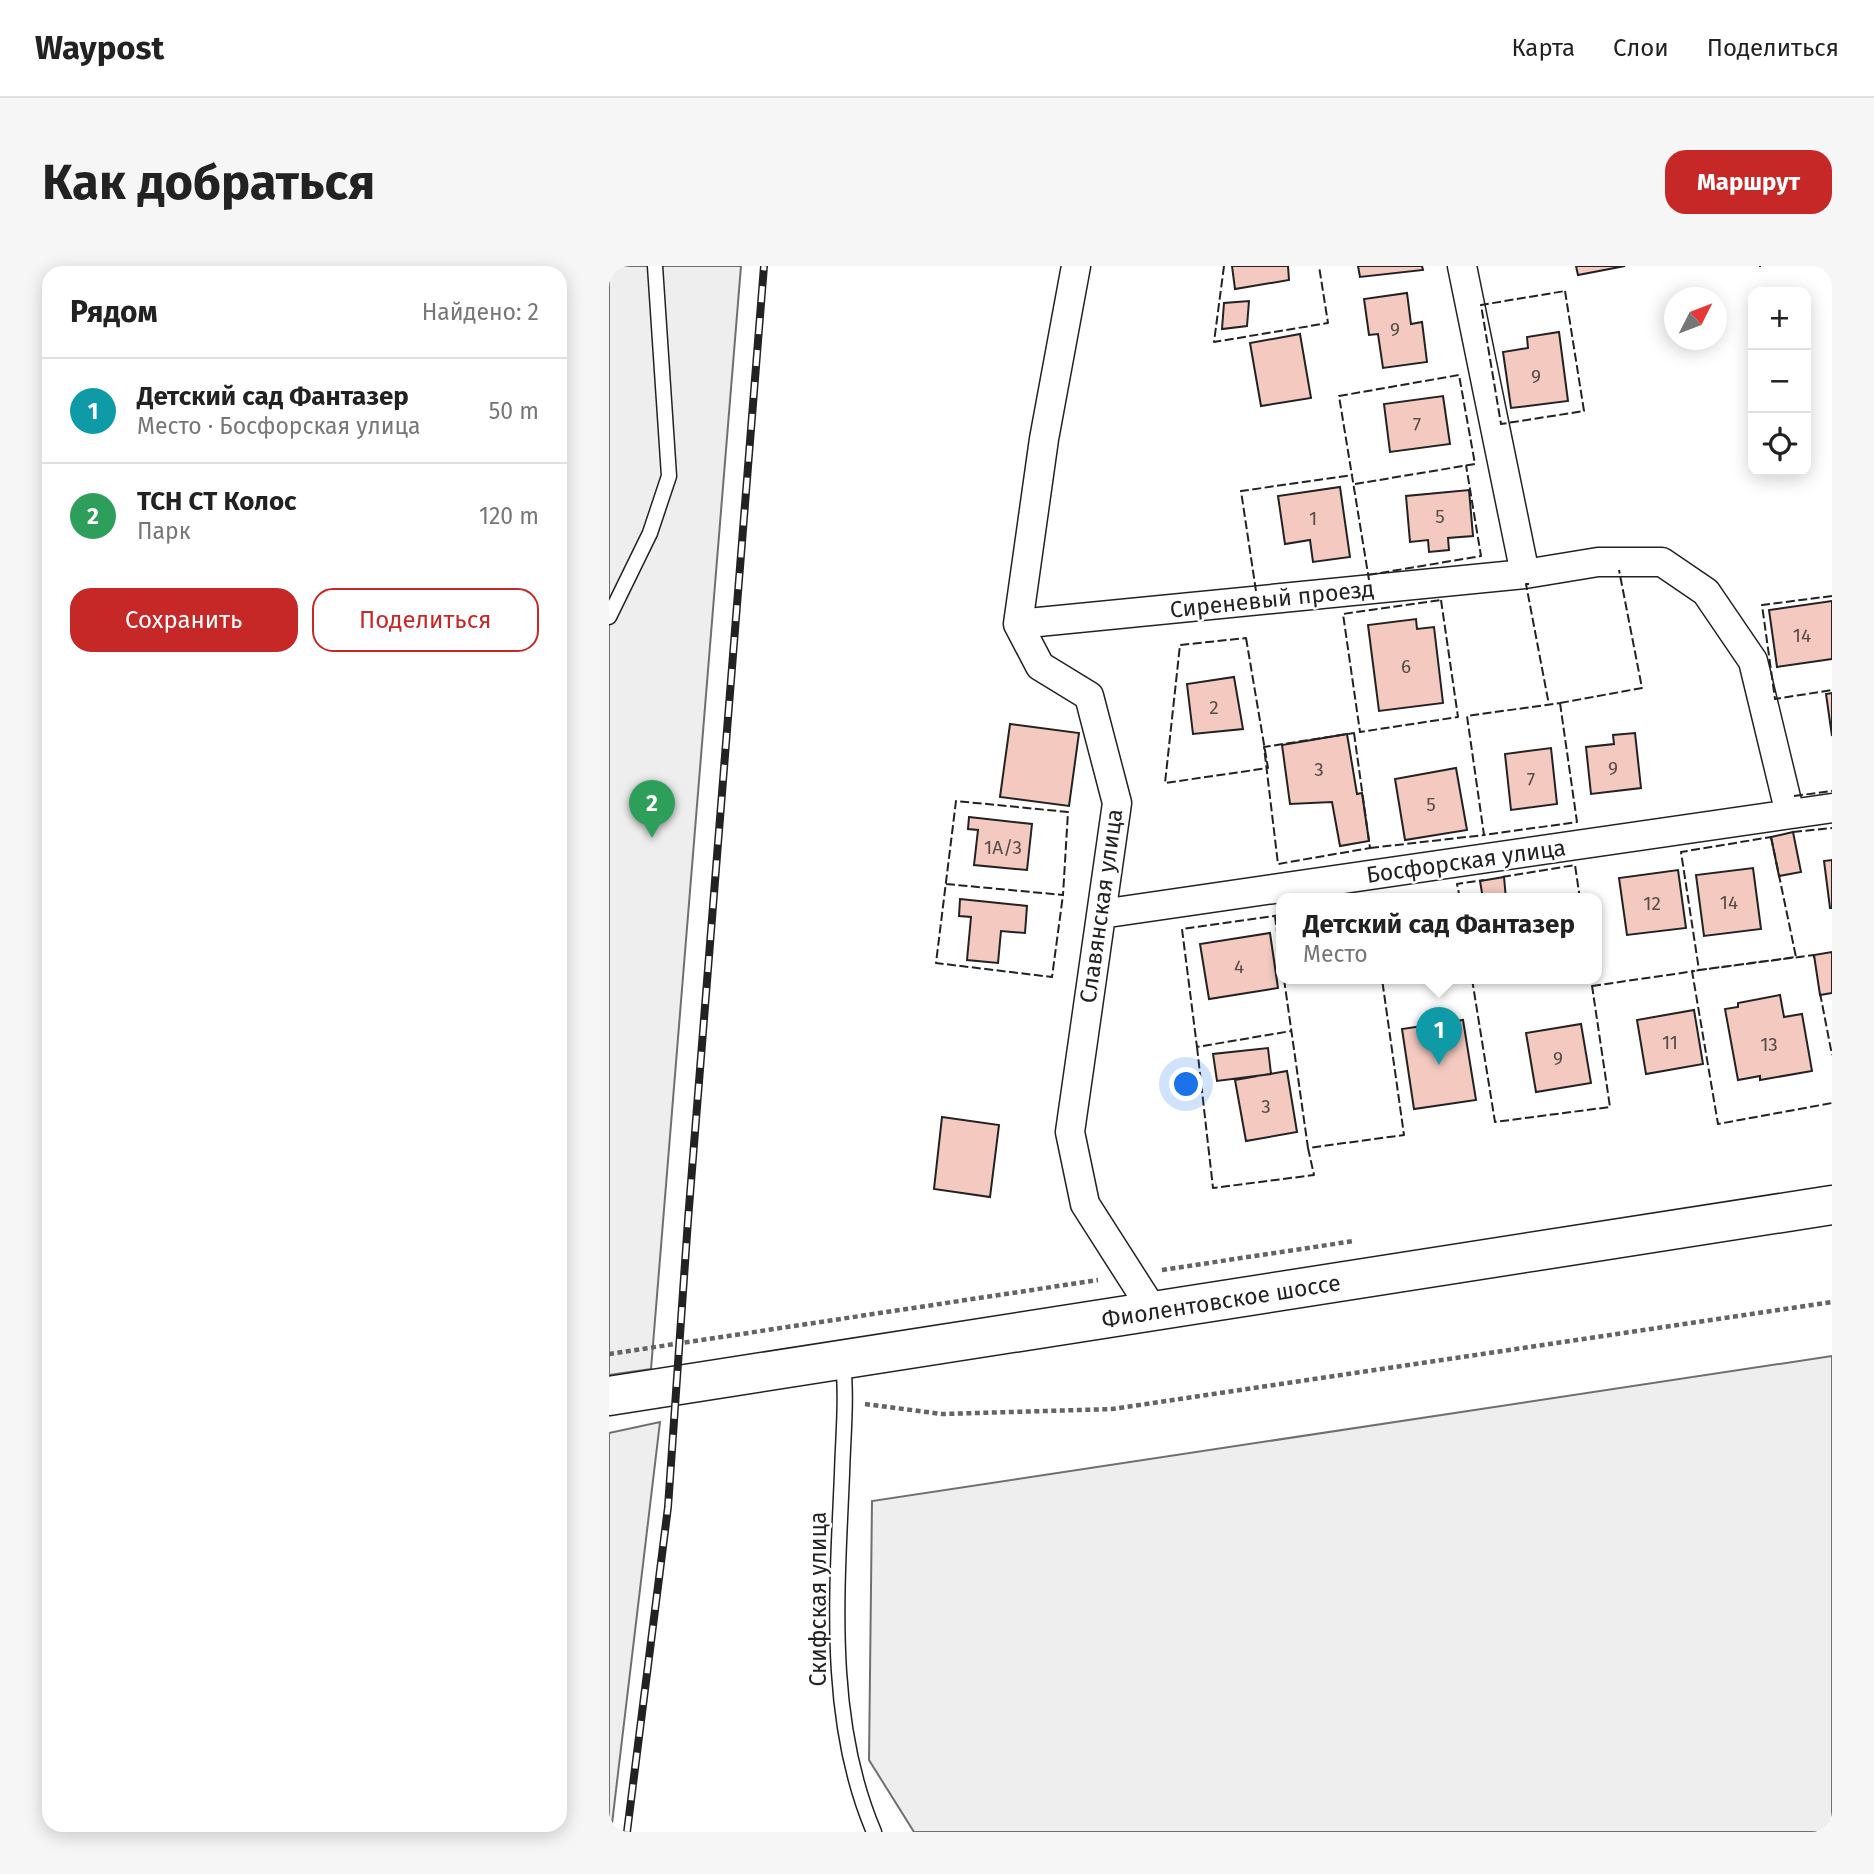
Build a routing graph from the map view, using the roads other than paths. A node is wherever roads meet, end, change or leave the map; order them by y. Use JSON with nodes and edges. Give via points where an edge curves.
{"nodes":[{"id":1,"x":655,"y":266,"type":"edge"},
{"id":2,"x":1076,"y":266,"type":"edge"},
{"id":3,"x":1462,"y":266,"type":"edge"},
{"id":4,"x":1525,"y":574,"type":"junction"},
{"id":5,"x":609,"y":617,"type":"edge"},
{"id":6,"x":1019,"y":624,"type":"junction"},
{"id":7,"x":1832,"y":808,"type":"edge"},
{"id":8,"x":1790,"y":814,"type":"junction"},
{"id":9,"x":1101,"y":914,"type":"junction"},
{"id":10,"x":1832,"y":1205,"type":"edge"},
{"id":11,"x":1154,"y":1312,"type":"junction"},
{"id":12,"x":843,"y":1361,"type":"junction"},
{"id":13,"x":609,"y":1396,"type":"edge"},
{"id":14,"x":874,"y":1832,"type":"edge"}],
"edges":[{"from":1,"to":5,"type":"lane","via":[[669,476],[650,533]]},
{"from":2,"to":6,"type":"street","via":[[1044,439]]},
{"from":3,"to":4,"type":"street"},
{"from":4,"to":6,"type":"street","name":"Сиреневый проезд"},
{"from":4,"to":8,"type":"street","name":"Сиреневый проезд","via":[[1598,562],[1662,562],[1706,592],[1753,661]]},
{"from":6,"to":9,"type":"street","name":"Славянская улица","via":[[1040,666],[1089,696],[1117,803]]},
{"from":7,"to":8,"type":"street","name":"Босфорская улица"},
{"from":8,"to":9,"type":"street","name":"Босфорская улица"},
{"from":9,"to":11,"type":"street","name":"Славянская улица","via":[[1070,1132],[1085,1204]]},
{"from":10,"to":11,"type":"main road","name":"Фиолентовское шоссе"},
{"from":11,"to":12,"type":"main road","name":"Фиолентовское шоссе"},
{"from":12,"to":13,"type":"main road","name":"Фиолентовское шоссе"},
{"from":12,"to":14,"type":"lane","name":"Скифская улица","via":[[847,1402],[837,1631],[843,1714],[859,1795]]}]}
